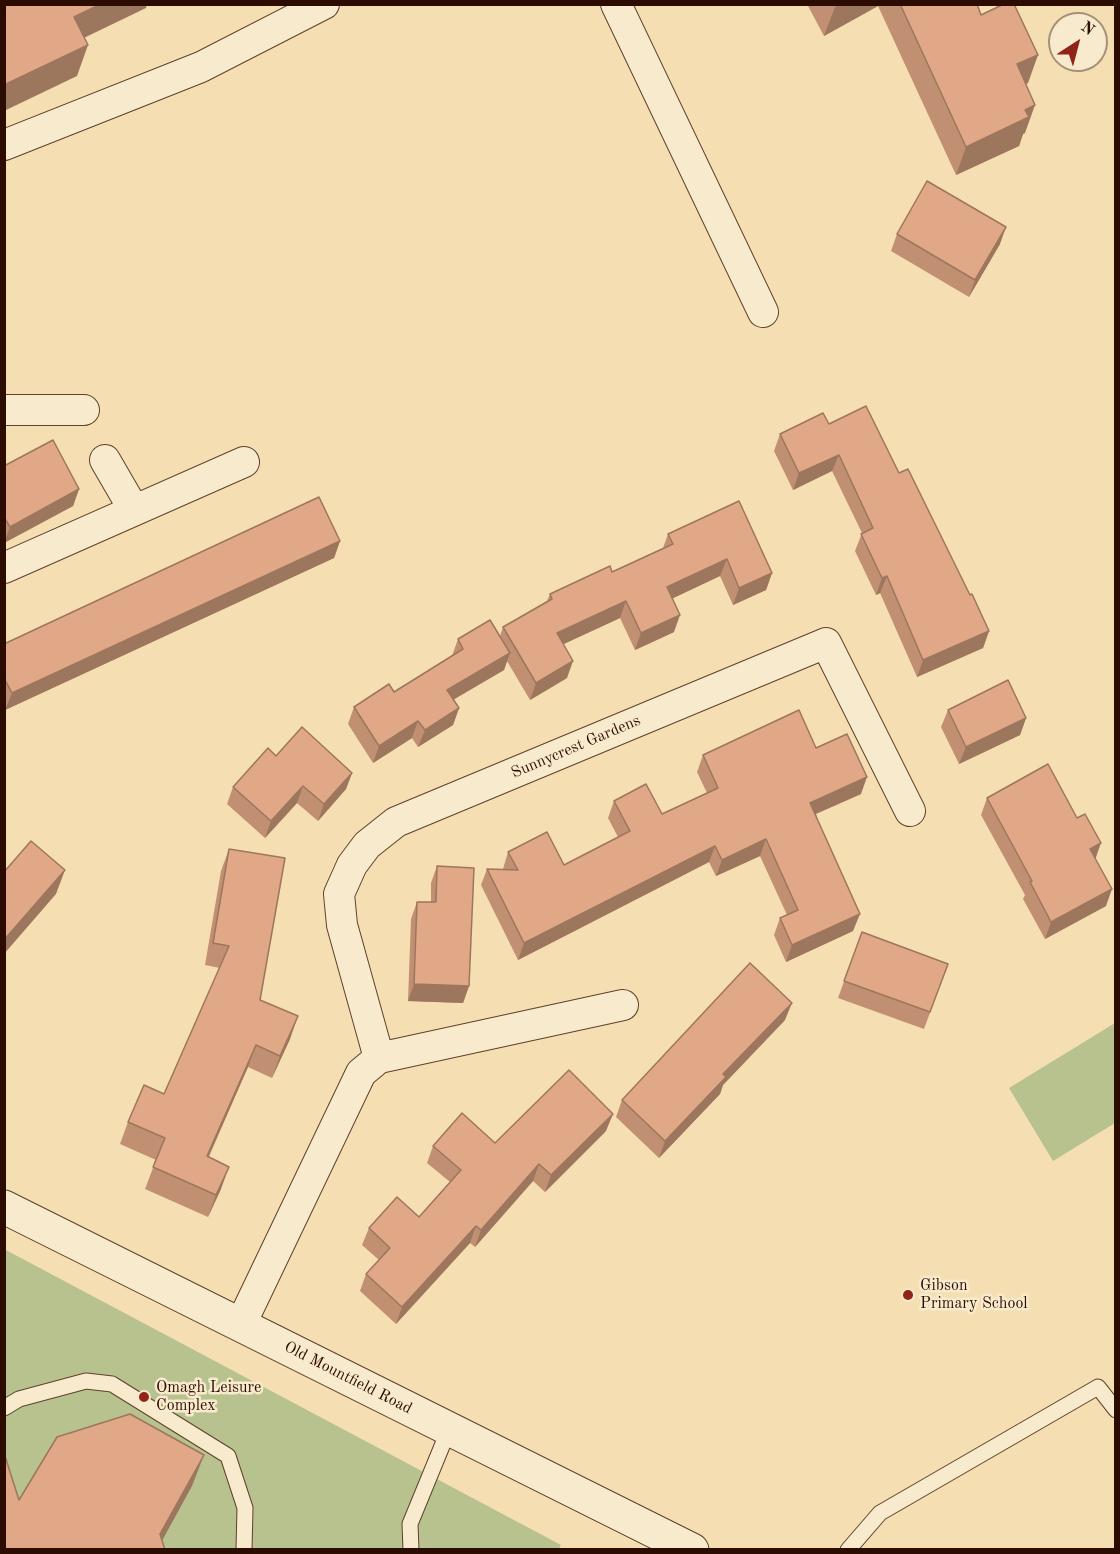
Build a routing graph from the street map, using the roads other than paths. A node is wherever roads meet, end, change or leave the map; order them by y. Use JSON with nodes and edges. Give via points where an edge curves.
{"nodes":[{"id":1,"x":324,"y":4,"type":"edge"},
{"id":2,"x":616,"y":4,"type":"edge"},
{"id":3,"x":4,"y":145,"type":"edge"},
{"id":4,"x":764,"y":312,"type":"dead end"},
{"id":5,"x":4,"y":410,"type":"edge"},
{"id":6,"x":84,"y":410,"type":"dead end"},
{"id":7,"x":105,"y":460,"type":"dead end"},
{"id":8,"x":244,"y":462,"type":"dead end"},
{"id":9,"x":134,"y":510,"type":"junction"},
{"id":10,"x":4,"y":568,"type":"edge"},
{"id":11,"x":910,"y":811,"type":"dead end"},
{"id":12,"x":623,"y":1005,"type":"dead end"},
{"id":13,"x":379,"y":1058,"type":"junction"},
{"id":14,"x":4,"y":1208,"type":"edge"},
{"id":15,"x":241,"y":1324,"type":"junction"},
{"id":16,"x":4,"y":1408,"type":"edge"},
{"id":17,"x":1116,"y":1410,"type":"edge"},
{"id":18,"x":449,"y":1429,"type":"junction"},
{"id":19,"x":244,"y":1550,"type":"edge"},
{"id":20,"x":411,"y":1550,"type":"edge"},
{"id":21,"x":692,"y":1550,"type":"edge"},
{"id":22,"x":848,"y":1550,"type":"edge"}],
"edges":[{"from":1,"to":3,"type":"street","via":[[201,67]]},
{"from":2,"to":4,"type":"street"},
{"from":5,"to":6,"type":"street"},
{"from":7,"to":9,"type":"street"},
{"from":8,"to":9,"type":"street"},
{"from":9,"to":10,"type":"street"},
{"from":11,"to":13,"type":"street","name":"Sunnycrest Gardens","via":[[826,643],[396,822],[367,845],[352,865],[339,894],[342,925]]},
{"from":12,"to":13,"type":"street"},
{"from":13,"to":15,"type":"street","via":[[361,1073]]},
{"from":14,"to":15,"type":"street","name":"Old Mountfield Road"},
{"from":15,"to":18,"type":"street","name":"Old Mountfield Road"},
{"from":16,"to":19,"type":"lane","via":[[19,1399],[86,1381],[112,1384],[228,1456],[245,1508]]},
{"from":17,"to":22,"type":"lane","via":[[1098,1387],[880,1513]]},
{"from":18,"to":20,"type":"lane","via":[[410,1524]]},
{"from":18,"to":21,"type":"street","name":"Old Mountfield Road"}]}
